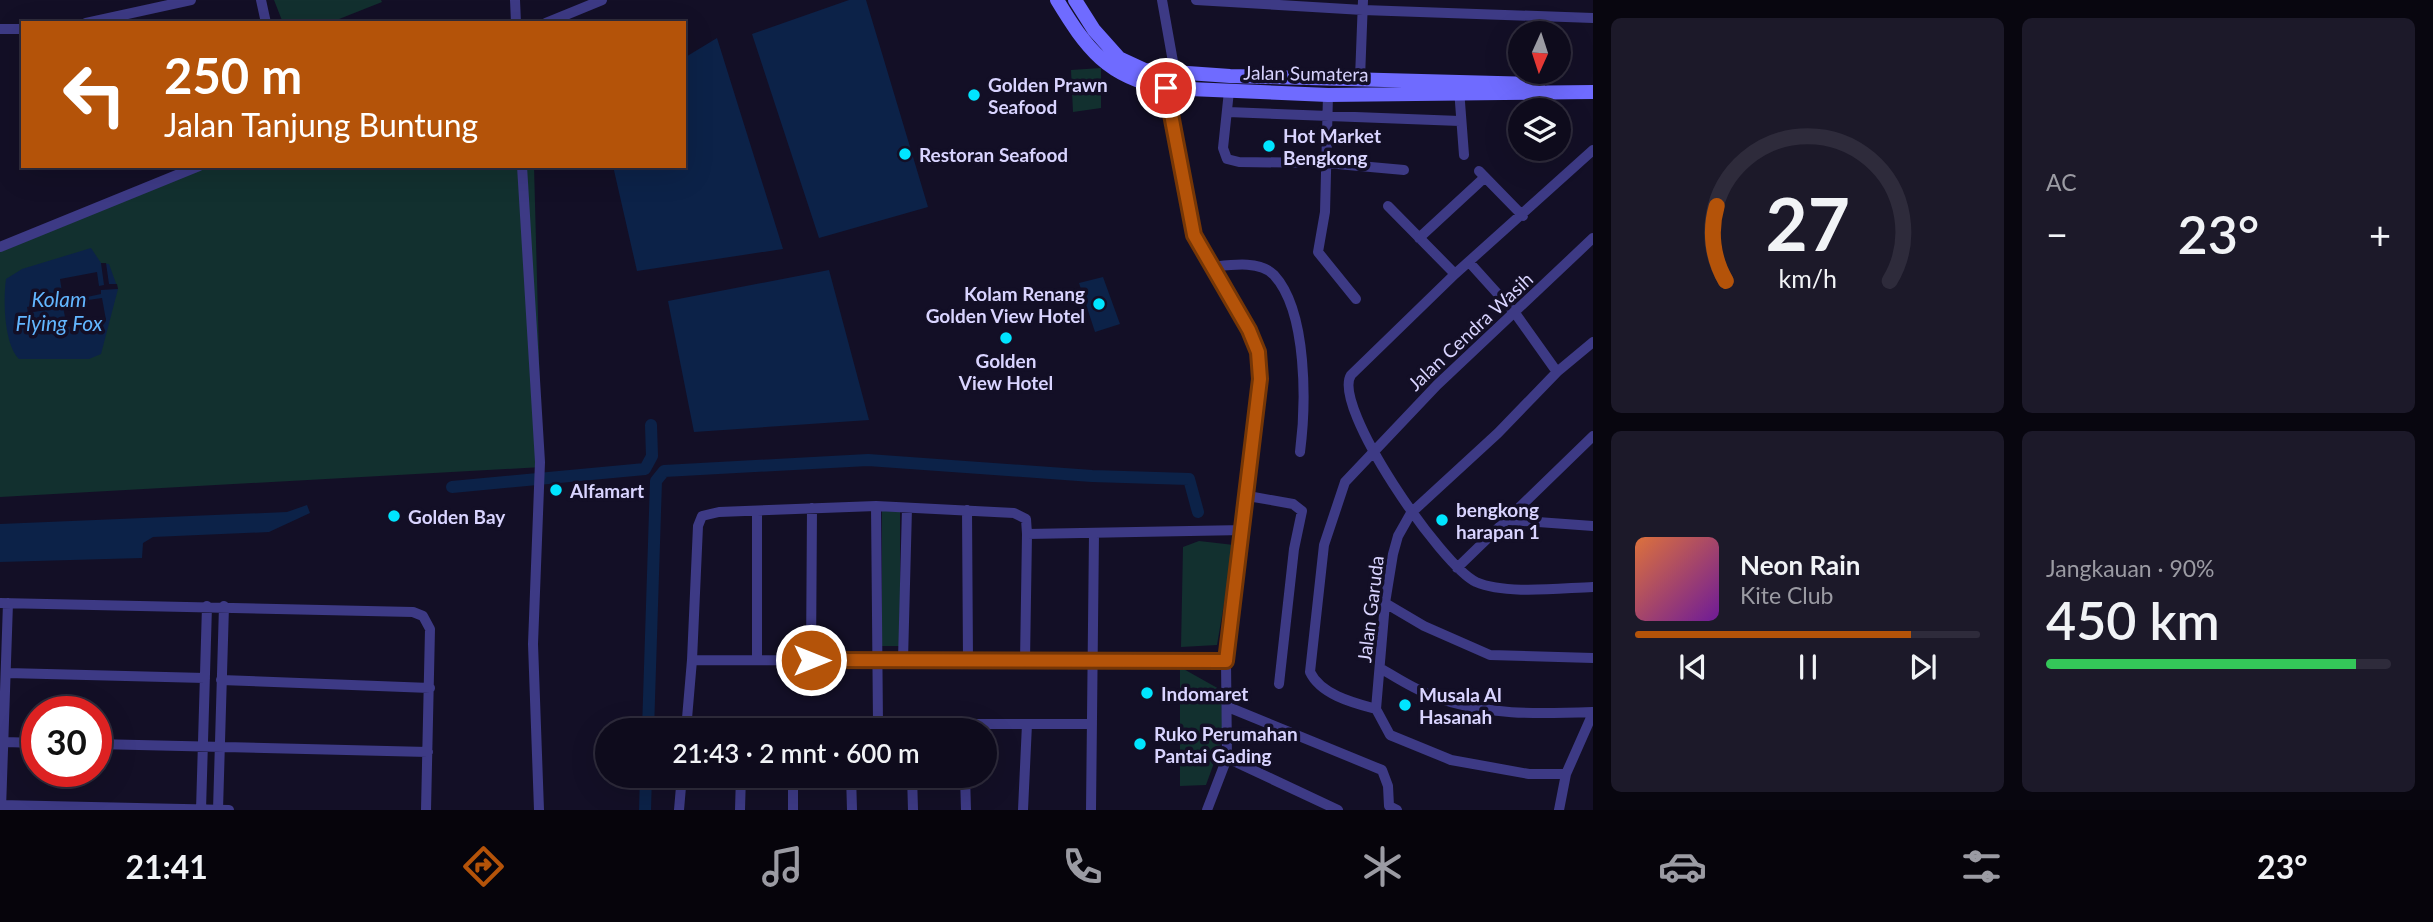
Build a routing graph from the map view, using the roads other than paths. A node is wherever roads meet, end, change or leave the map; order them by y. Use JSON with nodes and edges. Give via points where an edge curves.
{"nodes":[{"id":1,"x":191,"y":0,"type":"edge"},
{"id":2,"x":261,"y":0,"type":"edge"},
{"id":3,"x":515,"y":0,"type":"edge"},
{"id":4,"x":602,"y":0,"type":"edge"},
{"id":5,"x":1057,"y":0,"type":"edge"},
{"id":6,"x":1074,"y":0,"type":"edge"},
{"id":7,"x":1162,"y":0,"type":"edge"},
{"id":8,"x":1196,"y":0,"type":"edge"},
{"id":9,"x":1363,"y":5,"type":"edge"},
{"id":10,"x":1593,"y":18,"type":"edge"},
{"id":11,"x":95,"y":21,"type":"edge"},
{"id":12,"x":266,"y":21,"type":"edge"},
{"id":13,"x":516,"y":21,"type":"edge"},
{"id":14,"x":551,"y":21,"type":"edge"},
{"id":15,"x":0,"y":29,"type":"edge"},
{"id":16,"x":21,"y":29,"type":"edge"},
{"id":17,"x":1175,"y":73,"type":"junction"},
{"id":18,"x":1360,"y":78,"type":"junction"},
{"id":19,"x":1593,"y":85,"type":"edge"},
{"id":20,"x":1166,"y":88,"type":"junction"},
{"id":21,"x":1459,"y":88,"type":"junction"},
{"id":22,"x":1229,"y":91,"type":"junction"},
{"id":23,"x":1593,"y":92,"type":"edge"},
{"id":24,"x":1328,"y":95,"type":"junction"},
{"id":25,"x":1228,"y":112,"type":"junction"},
{"id":26,"x":1328,"y":118,"type":"junction"},
{"id":27,"x":1460,"y":121,"type":"junction"},
{"id":28,"x":1593,"y":150,"type":"edge"},
{"id":29,"x":1464,"y":155,"type":"dead end"},
{"id":30,"x":1326,"y":163,"type":"junction"},
{"id":31,"x":193,"y":168,"type":"edge"},
{"id":32,"x":522,"y":168,"type":"edge"},
{"id":33,"x":1404,"y":170,"type":"dead end"},
{"id":34,"x":1388,"y":206,"type":"dead end"},
{"id":35,"x":1523,"y":216,"type":"junction"},
{"id":36,"x":1419,"y":238,"type":"junction"},
{"id":37,"x":1593,"y":238,"type":"edge"},
{"id":38,"x":0,"y":247,"type":"edge"},
{"id":39,"x":1469,"y":262,"type":"junction"},
{"id":40,"x":1212,"y":267,"type":"junction"},
{"id":41,"x":1455,"y":274,"type":"junction"},
{"id":42,"x":1356,"y":299,"type":"dead end"},
{"id":43,"x":1515,"y":313,"type":"junction"},
{"id":44,"x":1593,"y":342,"type":"edge"},
{"id":45,"x":1557,"y":372,"type":"junction"},
{"id":46,"x":1593,"y":436,"type":"edge"},
{"id":47,"x":1373,"y":450,"type":"junction"},
{"id":48,"x":1300,"y":452,"type":"dead end"},
{"id":49,"x":1248,"y":496,"type":"junction"},
{"id":50,"x":876,"y":506,"type":"junction"},
{"id":51,"x":812,"y":508,"type":"junction"},
{"id":52,"x":907,"y":508,"type":"junction"},
{"id":53,"x":967,"y":510,"type":"junction"},
{"id":54,"x":757,"y":511,"type":"junction"},
{"id":55,"x":1411,"y":513,"type":"junction"},
{"id":56,"x":1509,"y":520,"type":"junction"},
{"id":57,"x":1593,"y":526,"type":"edge"},
{"id":58,"x":1244,"y":530,"type":"junction"},
{"id":59,"x":1094,"y":533,"type":"junction"},
{"id":60,"x":1027,"y":534,"type":"junction"},
{"id":61,"x":1457,"y":568,"type":"junction"},
{"id":62,"x":1593,"y":587,"type":"edge"},
{"id":63,"x":4,"y":603,"type":"edge"},
{"id":64,"x":1385,"y":603,"type":"junction"},
{"id":65,"x":207,"y":606,"type":"junction"},
{"id":66,"x":224,"y":606,"type":"junction"},
{"id":67,"x":1593,"y":658,"type":"edge"},
{"id":68,"x":692,"y":660,"type":"junction"},
{"id":69,"x":757,"y":660,"type":"junction"},
{"id":70,"x":811,"y":660,"type":"junction"},
{"id":71,"x":878,"y":660,"type":"junction"},
{"id":72,"x":903,"y":660,"type":"junction"},
{"id":73,"x":968,"y":661,"type":"junction"},
{"id":74,"x":1025,"y":661,"type":"junction"},
{"id":75,"x":1093,"y":661,"type":"junction"},
{"id":76,"x":1226,"y":661,"type":"junction"},
{"id":77,"x":1380,"y":668,"type":"junction"},
{"id":78,"x":7,"y":673,"type":"junction"},
{"id":79,"x":205,"y":678,"type":"junction"},
{"id":80,"x":221,"y":680,"type":"junction"},
{"id":81,"x":1279,"y":684,"type":"dead end"},
{"id":82,"x":430,"y":688,"type":"junction"},
{"id":83,"x":1228,"y":707,"type":"junction"},
{"id":84,"x":1376,"y":709,"type":"junction"},
{"id":85,"x":1593,"y":712,"type":"edge"},
{"id":86,"x":687,"y":718,"type":"edge"},
{"id":87,"x":878,"y":718,"type":"edge"},
{"id":88,"x":1027,"y":724,"type":"junction"},
{"id":89,"x":1092,"y":724,"type":"junction"},
{"id":90,"x":997,"y":725,"type":"edge"},
{"id":91,"x":5,"y":742,"type":"junction"},
{"id":92,"x":21,"y":742,"type":"edge"},
{"id":93,"x":112,"y":744,"type":"edge"},
{"id":94,"x":203,"y":746,"type":"junction"},
{"id":95,"x":220,"y":746,"type":"junction"},
{"id":96,"x":428,"y":752,"type":"junction"},
{"id":97,"x":1227,"y":758,"type":"junction"},
{"id":98,"x":1566,"y":774,"type":"junction"},
{"id":99,"x":681,"y":788,"type":"edge"},
{"id":100,"x":741,"y":788,"type":"edge"},
{"id":101,"x":793,"y":788,"type":"edge"},
{"id":102,"x":851,"y":788,"type":"edge"},
{"id":103,"x":912,"y":788,"type":"edge"},
{"id":104,"x":965,"y":788,"type":"edge"},
{"id":105,"x":1,"y":806,"type":"edge"},
{"id":106,"x":101,"y":809,"type":"edge"},
{"id":107,"x":201,"y":810,"type":"edge"},
{"id":108,"x":218,"y":810,"type":"edge"},
{"id":109,"x":229,"y":810,"type":"edge"},
{"id":110,"x":426,"y":810,"type":"edge"},
{"id":111,"x":538,"y":810,"type":"edge"},
{"id":112,"x":678,"y":810,"type":"edge"},
{"id":113,"x":740,"y":810,"type":"edge"},
{"id":114,"x":793,"y":810,"type":"edge"},
{"id":115,"x":852,"y":810,"type":"edge"},
{"id":116,"x":912,"y":810,"type":"edge"},
{"id":117,"x":965,"y":810,"type":"edge"},
{"id":118,"x":1023,"y":810,"type":"edge"},
{"id":119,"x":1091,"y":810,"type":"edge"},
{"id":120,"x":1207,"y":810,"type":"edge"},
{"id":121,"x":1338,"y":810,"type":"edge"},
{"id":122,"x":1397,"y":810,"type":"edge"},
{"id":123,"x":1559,"y":810,"type":"edge"}],
"edges":[{"from":1,"to":11,"type":"street"},
{"from":2,"to":12,"type":"street"},
{"from":3,"to":13,"type":"street"},
{"from":4,"to":14,"type":"street"},
{"from":5,"to":20,"type":"main road","name":"Jalan Sumatera","via":[[1079,37],[1111,69],[1142,84]]},
{"from":6,"to":17,"type":"main road","name":"Jalan Sumatera","via":[[1119,58],[1145,70]]},
{"from":7,"to":17,"type":"street"},
{"from":8,"to":9,"type":"street"},
{"from":9,"to":10,"type":"street"},
{"from":9,"to":18,"type":"street"},
{"from":15,"to":16,"type":"street"},
{"from":17,"to":18,"type":"main road","name":"Jalan Sumatera"},
{"from":18,"to":21,"type":"main road","name":"Jalan Sumatera"},
{"from":19,"to":21,"type":"main road","name":"Jalan Sumatera"},
{"from":20,"to":22,"type":"main road","name":"Jalan Sumatera"},
{"from":20,"to":40,"type":"street","via":[[1194,235]]},
{"from":21,"to":23,"type":"main road","name":"Jalan Sumatera"},
{"from":21,"to":24,"type":"main road","name":"Jalan Sumatera"},
{"from":21,"to":27,"type":"street"},
{"from":22,"to":24,"type":"main road","name":"Jalan Sumatera"},
{"from":22,"to":25,"type":"street"},
{"from":24,"to":26,"type":"street"},
{"from":25,"to":26,"type":"street"},
{"from":25,"to":30,"type":"street","via":[[1223,148],[1227,159]]},
{"from":26,"to":27,"type":"street"},
{"from":26,"to":30,"type":"street"},
{"from":27,"to":29,"type":"street"},
{"from":28,"to":35,"type":"street"},
{"from":30,"to":33,"type":"street"},
{"from":30,"to":42,"type":"street","via":[[1318,252]]},
{"from":31,"to":38,"type":"street"},
{"from":32,"to":111,"type":"street","via":[[540,472],[533,644]]},
{"from":34,"to":36,"type":"street"},
{"from":35,"to":36,"type":"street","via":[[1482,174]]},
{"from":35,"to":39,"type":"street"},
{"from":36,"to":41,"type":"street"},
{"from":37,"to":43,"type":"street","name":"Jalan Cendra Wasih"},
{"from":39,"to":41,"type":"street"},
{"from":39,"to":43,"type":"street"},
{"from":40,"to":48,"type":"street","via":[[1264,269],[1274,275],[1286,298],[1302,356],[1306,393]]},
{"from":40,"to":49,"type":"street","via":[[1231,294],[1258,352],[1260,379]]},
{"from":41,"to":47,"type":"street","via":[[1347,381],[1350,401]]},
{"from":43,"to":45,"type":"street"},
{"from":43,"to":47,"type":"street","name":"Jalan Cendra Wasih"},
{"from":44,"to":45,"type":"street","name":"Jalan Garuda"},
{"from":45,"to":55,"type":"street","name":"Jalan Garuda","via":[[1463,468]]},
{"from":46,"to":56,"type":"street"},
{"from":47,"to":55,"type":"street"},
{"from":47,"to":84,"type":"street","name":"Jalan Cendra Wasih","via":[[1345,482],[1330,522],[1310,672],[1317,682],[1348,701]]},
{"from":49,"to":58,"type":"street"},
{"from":49,"to":81,"type":"street","via":[[1293,504],[1302,511]]},
{"from":50,"to":51,"type":"street"},
{"from":50,"to":52,"type":"street"},
{"from":50,"to":71,"type":"street"},
{"from":51,"to":54,"type":"street"},
{"from":51,"to":70,"type":"street"},
{"from":52,"to":53,"type":"street"},
{"from":52,"to":72,"type":"street"},
{"from":53,"to":60,"type":"street","via":[[1020,514],[1026,519]]},
{"from":53,"to":73,"type":"street"},
{"from":54,"to":68,"type":"street","via":[[702,516]]},
{"from":54,"to":69,"type":"street"},
{"from":55,"to":61,"type":"street"},
{"from":55,"to":64,"type":"street","name":"Jalan Garuda","via":[[1398,536]]},
{"from":56,"to":57,"type":"street"},
{"from":56,"to":61,"type":"street"},
{"from":58,"to":59,"type":"street"},
{"from":58,"to":76,"type":"street"},
{"from":59,"to":60,"type":"street"},
{"from":59,"to":75,"type":"street"},
{"from":60,"to":74,"type":"street"},
{"from":61,"to":62,"type":"street","via":[[1477,582],[1497,586]]},
{"from":63,"to":65,"type":"street"},
{"from":63,"to":78,"type":"street"},
{"from":64,"to":67,"type":"street","via":[[1490,655]]},
{"from":64,"to":77,"type":"street","name":"Jalan Garuda"},
{"from":65,"to":66,"type":"street"},
{"from":65,"to":79,"type":"street"},
{"from":66,"to":80,"type":"street"},
{"from":66,"to":82,"type":"street","via":[[413,612],[423,617],[430,629]]},
{"from":68,"to":69,"type":"street"},
{"from":68,"to":86,"type":"street"},
{"from":69,"to":70,"type":"street"},
{"from":70,"to":71,"type":"street"},
{"from":71,"to":72,"type":"street"},
{"from":71,"to":87,"type":"street"},
{"from":72,"to":73,"type":"street"},
{"from":73,"to":74,"type":"street"},
{"from":74,"to":75,"type":"street"},
{"from":75,"to":76,"type":"street"},
{"from":75,"to":89,"type":"street"},
{"from":76,"to":83,"type":"street"},
{"from":77,"to":84,"type":"street","name":"Jalan Garuda"},
{"from":77,"to":85,"type":"street","via":[[1458,705],[1511,714]]},
{"from":78,"to":79,"type":"street"},
{"from":78,"to":91,"type":"street"},
{"from":79,"to":94,"type":"street"},
{"from":80,"to":82,"type":"street"},
{"from":80,"to":95,"type":"street"},
{"from":82,"to":96,"type":"street"},
{"from":83,"to":97,"type":"street"},
{"from":83,"to":122,"type":"street","via":[[1382,771],[1388,806]]},
{"from":84,"to":98,"type":"street","via":[[1390,735],[1451,760],[1529,774]]},
{"from":85,"to":98,"type":"street"},
{"from":88,"to":89,"type":"street"},
{"from":88,"to":90,"type":"street"},
{"from":88,"to":118,"type":"street"},
{"from":89,"to":119,"type":"street"},
{"from":91,"to":92,"type":"street"},
{"from":91,"to":105,"type":"street"},
{"from":93,"to":94,"type":"street"},
{"from":94,"to":95,"type":"street"},
{"from":94,"to":107,"type":"street"},
{"from":95,"to":96,"type":"street"},
{"from":95,"to":108,"type":"street"},
{"from":96,"to":110,"type":"street"},
{"from":97,"to":120,"type":"street"},
{"from":97,"to":121,"type":"street"},
{"from":98,"to":123,"type":"street"},
{"from":99,"to":112,"type":"street"},
{"from":100,"to":113,"type":"street"},
{"from":101,"to":114,"type":"street"},
{"from":102,"to":115,"type":"street"},
{"from":103,"to":116,"type":"street"},
{"from":104,"to":117,"type":"street"},
{"from":105,"to":106,"type":"street"},
{"from":106,"to":107,"type":"street"},
{"from":107,"to":108,"type":"street"},
{"from":108,"to":109,"type":"street"}]}
